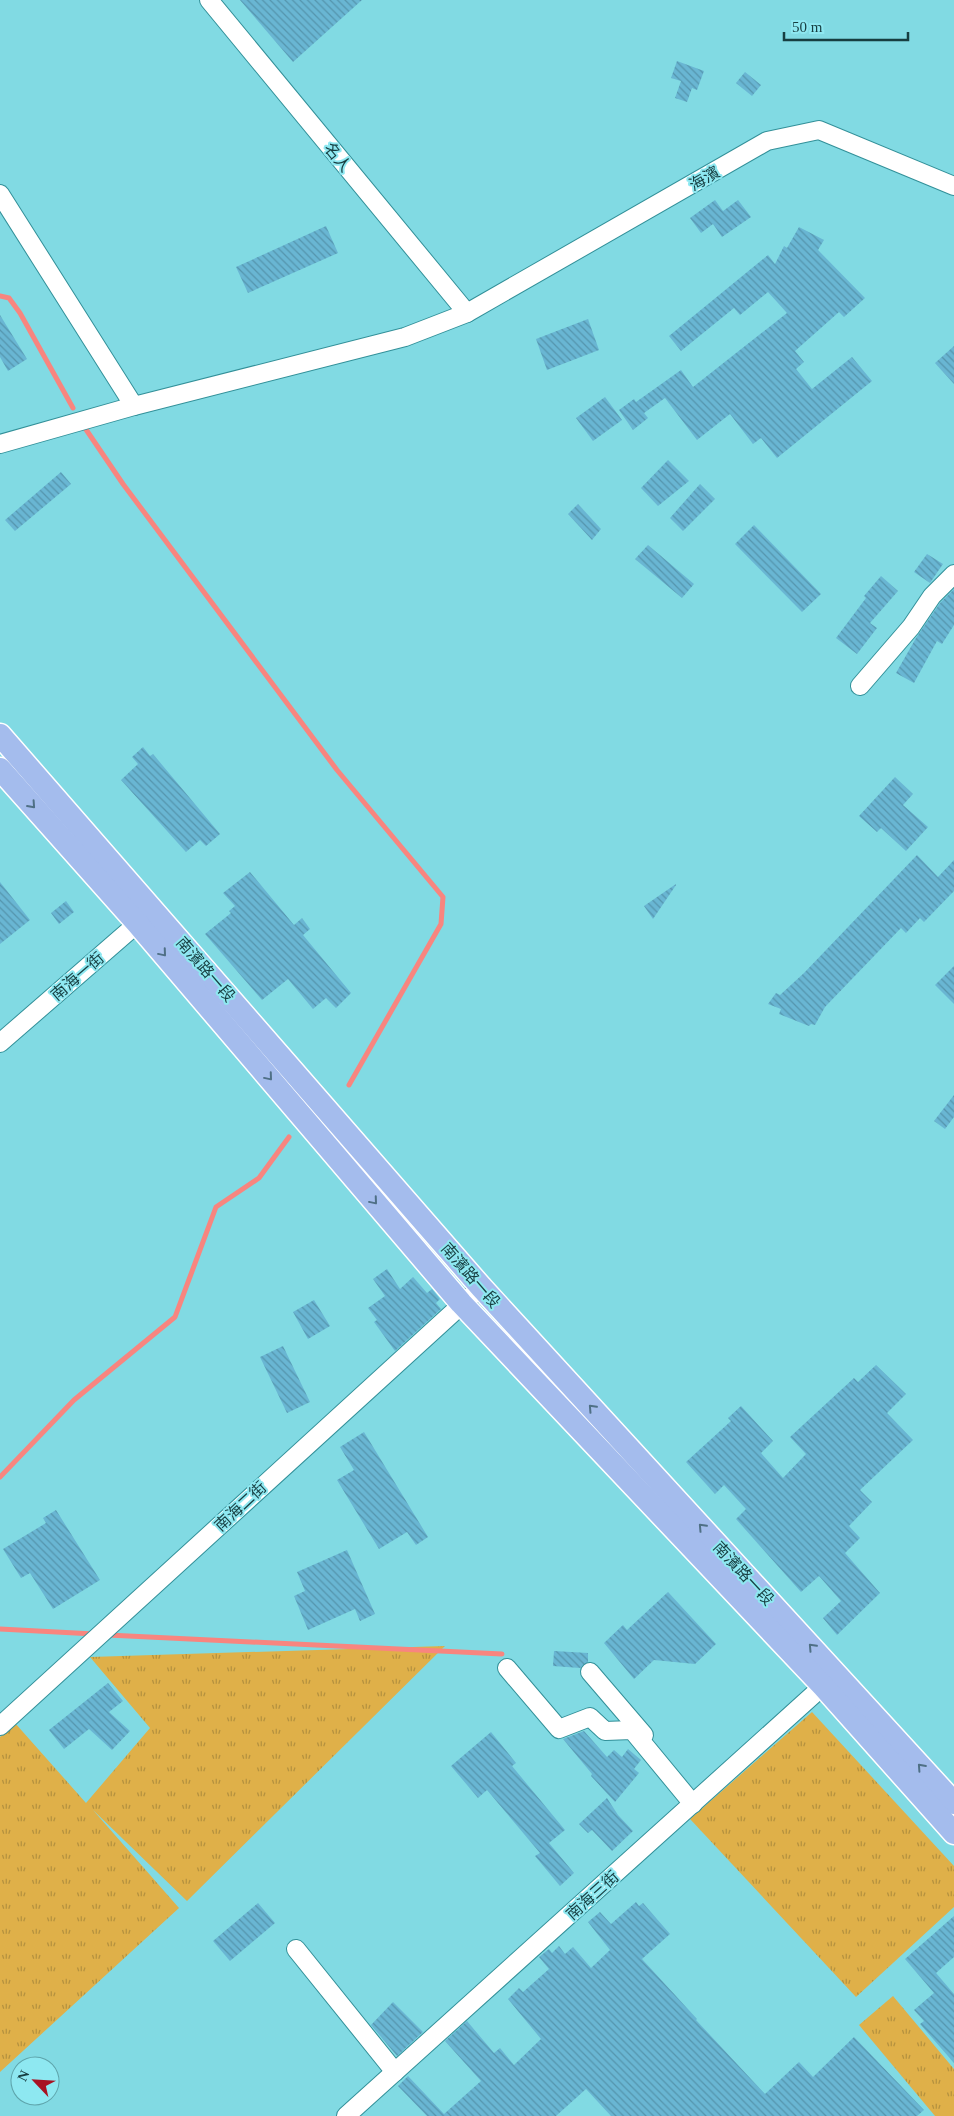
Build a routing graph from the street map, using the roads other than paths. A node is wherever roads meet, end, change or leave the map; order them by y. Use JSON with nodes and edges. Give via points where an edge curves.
{"nodes":[{"id":1,"x":210,"y":0,"type":"edge"},
{"id":2,"x":954,"y":186,"type":"edge"},
{"id":3,"x":0,"y":194,"type":"edge"},
{"id":4,"x":467,"y":313,"type":"junction"},
{"id":5,"x":134,"y":406,"type":"junction"},
{"id":6,"x":0,"y":444,"type":"edge"},
{"id":7,"x":954,"y":574,"type":"edge"},
{"id":8,"x":860,"y":686,"type":"dead end"},
{"id":9,"x":0,"y":735,"type":"edge"},
{"id":10,"x":0,"y":769,"type":"edge"},
{"id":11,"x":146,"y":916,"type":"junction"},
{"id":12,"x":0,"y":1043,"type":"edge"},
{"id":13,"x":481,"y":1287,"type":"junction"},
{"id":14,"x":461,"y":1303,"type":"junction"},
{"id":15,"x":507,"y":1668,"type":"dead end"},
{"id":16,"x":590,"y":1672,"type":"dead end"},
{"id":17,"x":830,"y":1680,"type":"junction"},
{"id":18,"x":0,"y":1726,"type":"edge"},
{"id":19,"x":696,"y":1801,"type":"junction"},
{"id":20,"x":954,"y":1803,"type":"edge"},
{"id":21,"x":954,"y":1833,"type":"edge"},
{"id":22,"x":296,"y":1949,"type":"dead end"},
{"id":23,"x":395,"y":2072,"type":"junction"},
{"id":24,"x":346,"y":2116,"type":"edge"}],
"edges":[{"from":1,"to":4,"type":"street","name":"名人"},
{"from":2,"to":4,"type":"street","name":"海濱","via":[[819,130],[767,141]]},
{"from":3,"to":5,"type":"street"},
{"from":4,"to":5,"type":"street","name":"海濱","via":[[405,338]]},
{"from":5,"to":6,"type":"street","name":"海濱"},
{"from":7,"to":8,"type":"street","via":[[932,596]]},
{"from":9,"to":11,"type":"main road","name":"南濱路一段"},
{"from":10,"to":11,"type":"main road","name":"南濱路一段","one_way":true},
{"from":11,"to":12,"type":"street","name":"南海一街"},
{"from":11,"to":13,"type":"main road","name":"南濱路一段"},
{"from":11,"to":14,"type":"main road","name":"南濱路一段","one_way":true},
{"from":13,"to":14,"type":"street","name":"南海二街"},
{"from":17,"to":13,"type":"main road","name":"南濱路一段","one_way":true},
{"from":14,"to":17,"type":"main road","name":"南濱路一段"},
{"from":14,"to":18,"type":"street","name":"南海二街"},
{"from":15,"to":19,"type":"street","via":[[559,1729],[590,1717],[605,1731],[632,1730]]},
{"from":16,"to":19,"type":"street"},
{"from":17,"to":19,"type":"street","name":"南海三街"},
{"from":20,"to":17,"type":"main road","name":"南濱路一段","one_way":true},
{"from":17,"to":21,"type":"main road","name":"南濱路一段"},
{"from":19,"to":23,"type":"street","name":"南海三街"},
{"from":22,"to":23,"type":"street"},
{"from":23,"to":24,"type":"street","name":"南海三街"}]}
